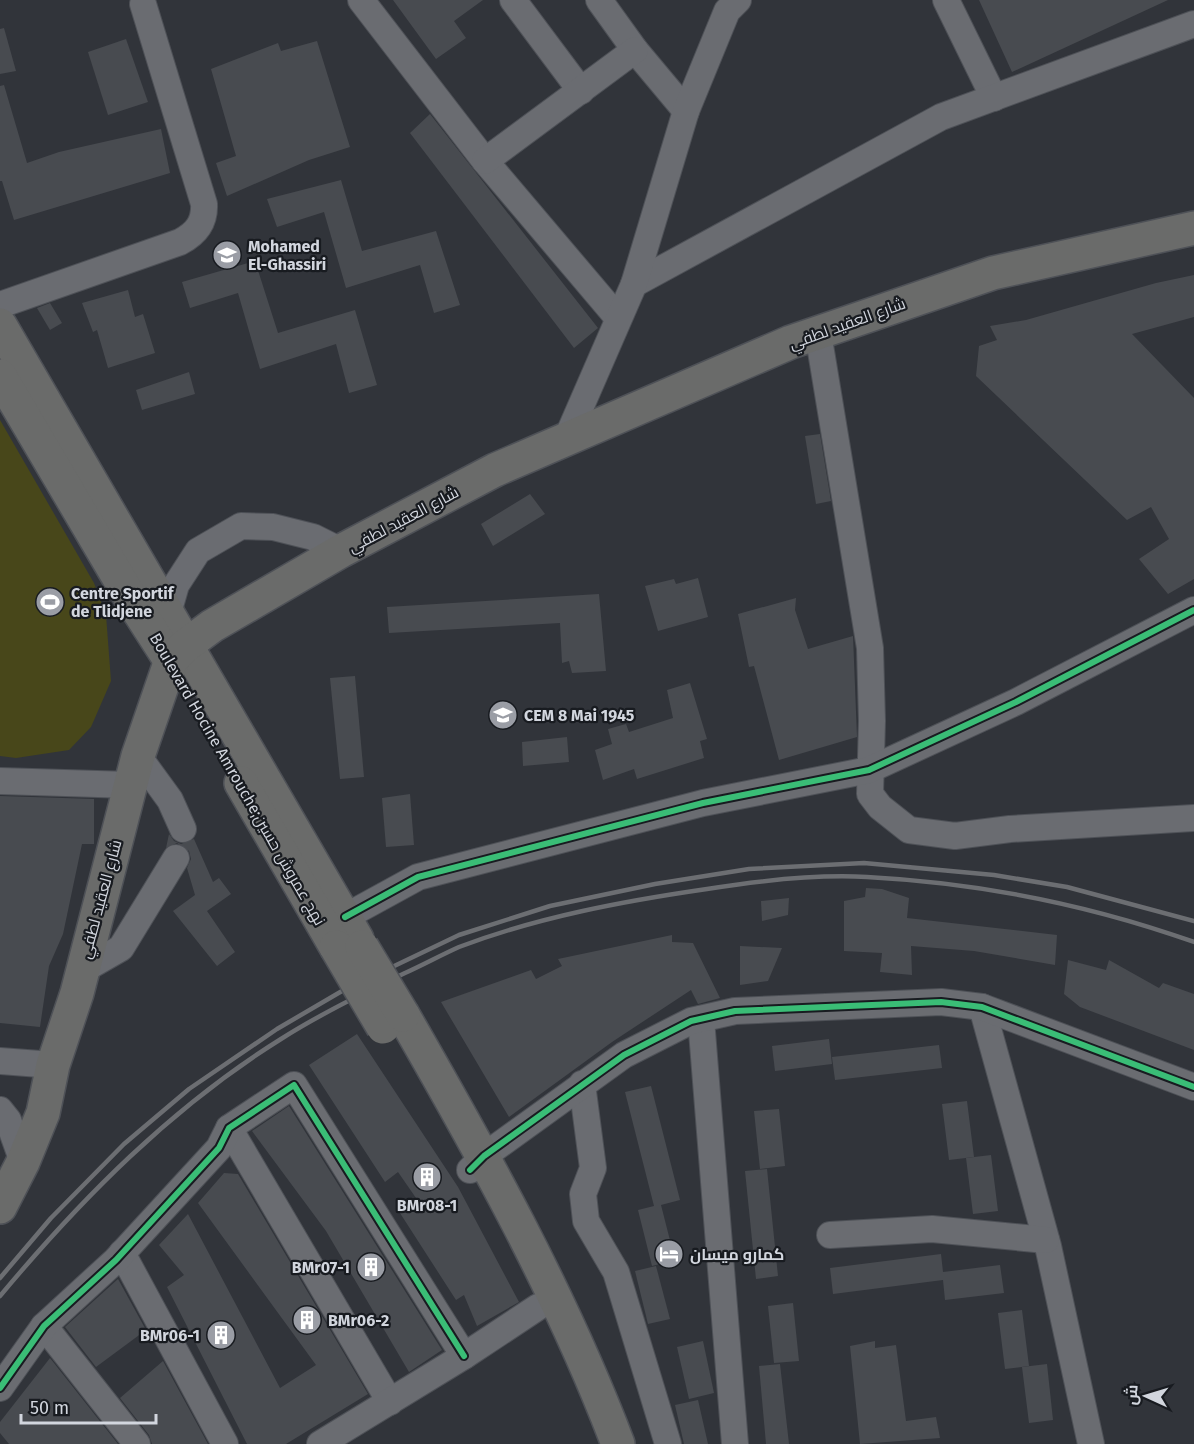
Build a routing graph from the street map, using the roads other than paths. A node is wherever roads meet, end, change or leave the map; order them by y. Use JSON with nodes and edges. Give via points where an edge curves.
{"nodes":[{"id":1,"x":361,"y":0,"type":"edge"},
{"id":2,"x":513,"y":0,"type":"edge"},
{"id":3,"x":599,"y":0,"type":"edge"},
{"id":4,"x":738,"y":0,"type":"edge"},
{"id":5,"x":946,"y":0,"type":"edge"},
{"id":6,"x":143,"y":4,"type":"dead end"},
{"id":7,"x":1194,"y":24,"type":"edge"},
{"id":8,"x":635,"y":51,"type":"junction"},
{"id":9,"x":580,"y":91,"type":"junction"},
{"id":10,"x":994,"y":98,"type":"junction"},
{"id":11,"x":686,"y":111,"type":"junction"},
{"id":12,"x":485,"y":161,"type":"junction"},
{"id":13,"x":1194,"y":228,"type":"edge"},
{"id":14,"x":634,"y":284,"type":"junction"},
{"id":15,"x":0,"y":305,"type":"edge"},
{"id":16,"x":618,"y":318,"type":"junction"},
{"id":17,"x":0,"y":325,"type":"edge"},
{"id":18,"x":818,"y":333,"type":"junction"},
{"id":19,"x":0,"y":376,"type":"edge"},
{"id":20,"x":567,"y":438,"type":"junction"},
{"id":21,"x":341,"y":551,"type":"junction"},
{"id":22,"x":1194,"y":609,"type":"edge"},
{"id":23,"x":168,"y":613,"type":"junction"},
{"id":24,"x":178,"y":653,"type":"junction"},
{"id":25,"x":134,"y":770,"type":"junction"},
{"id":26,"x":869,"y":770,"type":"junction"},
{"id":27,"x":0,"y":781,"type":"edge"},
{"id":28,"x":1194,"y":818,"type":"edge"},
{"id":29,"x":183,"y":829,"type":"dead end"},
{"id":30,"x":176,"y":858,"type":"dead end"},
{"id":31,"x":346,"y":934,"type":"junction"},
{"id":32,"x":81,"y":971,"type":"junction"},
{"id":33,"x":982,"y":1007,"type":"junction"},
{"id":34,"x":701,"y":1019,"type":"junction"},
{"id":35,"x":0,"y":1062,"type":"edge"},
{"id":36,"x":53,"y":1065,"type":"junction"},
{"id":37,"x":582,"y":1084,"type":"junction"},
{"id":38,"x":1194,"y":1087,"type":"edge"},
{"id":39,"x":0,"y":1110,"type":"edge"},
{"id":40,"x":229,"y":1128,"type":"junction"},
{"id":41,"x":23,"y":1162,"type":"junction"},
{"id":42,"x":477,"y":1163,"type":"junction"},
{"id":43,"x":0,"y":1207,"type":"edge"},
{"id":44,"x":830,"y":1235,"type":"dead end"},
{"id":45,"x":1046,"y":1240,"type":"junction"},
{"id":46,"x":122,"y":1253,"type":"junction"},
{"id":47,"x":538,"y":1307,"type":"junction"},
{"id":48,"x":44,"y":1326,"type":"junction"},
{"id":49,"x":464,"y":1356,"type":"junction"},
{"id":50,"x":0,"y":1388,"type":"edge"},
{"id":51,"x":390,"y":1402,"type":"junction"},
{"id":52,"x":137,"y":1444,"type":"edge"},
{"id":53,"x":225,"y":1444,"type":"edge"},
{"id":54,"x":320,"y":1444,"type":"edge"},
{"id":55,"x":594,"y":1444,"type":"edge"},
{"id":56,"x":618,"y":1444,"type":"edge"},
{"id":57,"x":668,"y":1444,"type":"edge"},
{"id":58,"x":735,"y":1444,"type":"edge"},
{"id":59,"x":1091,"y":1444,"type":"edge"}],
"edges":[{"from":1,"to":12,"type":"street"},
{"from":2,"to":9,"type":"street"},
{"from":3,"to":8,"type":"street"},
{"from":4,"to":11,"type":"street","via":[[727,11]]},
{"from":5,"to":10,"type":"street"},
{"from":6,"to":15,"type":"street","via":[[204,204],[202,223],[180,242]]},
{"from":7,"to":10,"type":"street"},
{"from":8,"to":9,"type":"street"},
{"from":8,"to":11,"type":"street"},
{"from":9,"to":12,"type":"street"},
{"from":10,"to":14,"type":"street","via":[[941,117]]},
{"from":11,"to":14,"type":"street"},
{"from":12,"to":16,"type":"street"},
{"from":13,"to":18,"type":"main road","name":"شارع العقيد لطفي","via":[[993,273]]},
{"from":14,"to":16,"type":"street"},
{"from":16,"to":20,"type":"street"},
{"from":17,"to":23,"type":"main road","name":"Boulevard Hocine Amrouche;نهج عمروش حسين"},
{"from":18,"to":20,"type":"main road","name":"شارع العقيد لطفي"},
{"from":18,"to":26,"type":"street","via":[[870,648]]},
{"from":19,"to":24,"type":"main road","name":"Boulevard Hocine Amrouche;نهج عمروش حسين","via":[[136,607]]},
{"from":20,"to":21,"type":"main road","name":"شارع العقيد لطفي","via":[[495,470]]},
{"from":21,"to":23,"type":"street","via":[[313,537],[273,527],[241,526],[198,551],[176,585]]},
{"from":21,"to":24,"type":"main road","name":"شارع العقيد لطفي","via":[[212,626]]},
{"from":22,"to":26,"type":"street","via":[[1016,702]]},
{"from":23,"to":24,"type":"main road","name":"Boulevard Hocine Amrouche;نهج عمروش حسين"},
{"from":24,"to":25,"type":"main road","name":"شارع العقيد لطفي"},
{"from":24,"to":31,"type":"main road","name":"Boulevard Hocine Amrouche;نهج عمروش حسين"},
{"from":25,"to":27,"type":"street"},
{"from":25,"to":29,"type":"street","via":[[170,800]]},
{"from":25,"to":32,"type":"main road","name":"شارع العقيد لطفي"},
{"from":26,"to":28,"type":"street","via":[[870,794],[909,830],[955,836]]},
{"from":26,"to":31,"type":"street","via":[[703,803],[418,877]]},
{"from":30,"to":32,"type":"street","via":[[121,948]]},
{"from":31,"to":42,"type":"main road","name":"Boulevard Hocine Amrouche;نهج عمروش حسين","bridge":true},
{"from":32,"to":36,"type":"main road","name":"شارع العقيد لطفي"},
{"from":33,"to":34,"type":"street","via":[[941,1002],[735,1011]]},
{"from":33,"to":38,"type":"street"},
{"from":33,"to":45,"type":"street"},
{"from":34,"to":37,"type":"street","via":[[624,1055]]},
{"from":34,"to":58,"type":"street"},
{"from":35,"to":36,"type":"street"},
{"from":36,"to":41,"type":"main road","name":"شارع العقيد لطفي","via":[[43,1113]]},
{"from":37,"to":42,"type":"street"},
{"from":37,"to":57,"type":"street","via":[[592,1168],[583,1194],[586,1221],[616,1272]]},
{"from":39,"to":41,"type":"street","via":[[8,1120]]},
{"from":40,"to":46,"type":"street","via":[[219,1148]]},
{"from":40,"to":49,"type":"street","via":[[294,1085]]},
{"from":40,"to":51,"type":"street"},
{"from":41,"to":43,"type":"main road","name":"شارع العقيد لطفي"},
{"from":42,"to":47,"type":"main road"},
{"from":42,"to":56,"type":"main road","via":[[577,1342]]},
{"from":44,"to":45,"type":"street","via":[[932,1228]]},
{"from":45,"to":59,"type":"street"},
{"from":46,"to":48,"type":"street"},
{"from":46,"to":53,"type":"street"},
{"from":47,"to":49,"type":"street"},
{"from":47,"to":55,"type":"main road"},
{"from":48,"to":50,"type":"street"},
{"from":48,"to":52,"type":"street"},
{"from":49,"to":51,"type":"street"},
{"from":51,"to":54,"type":"street"}]}
